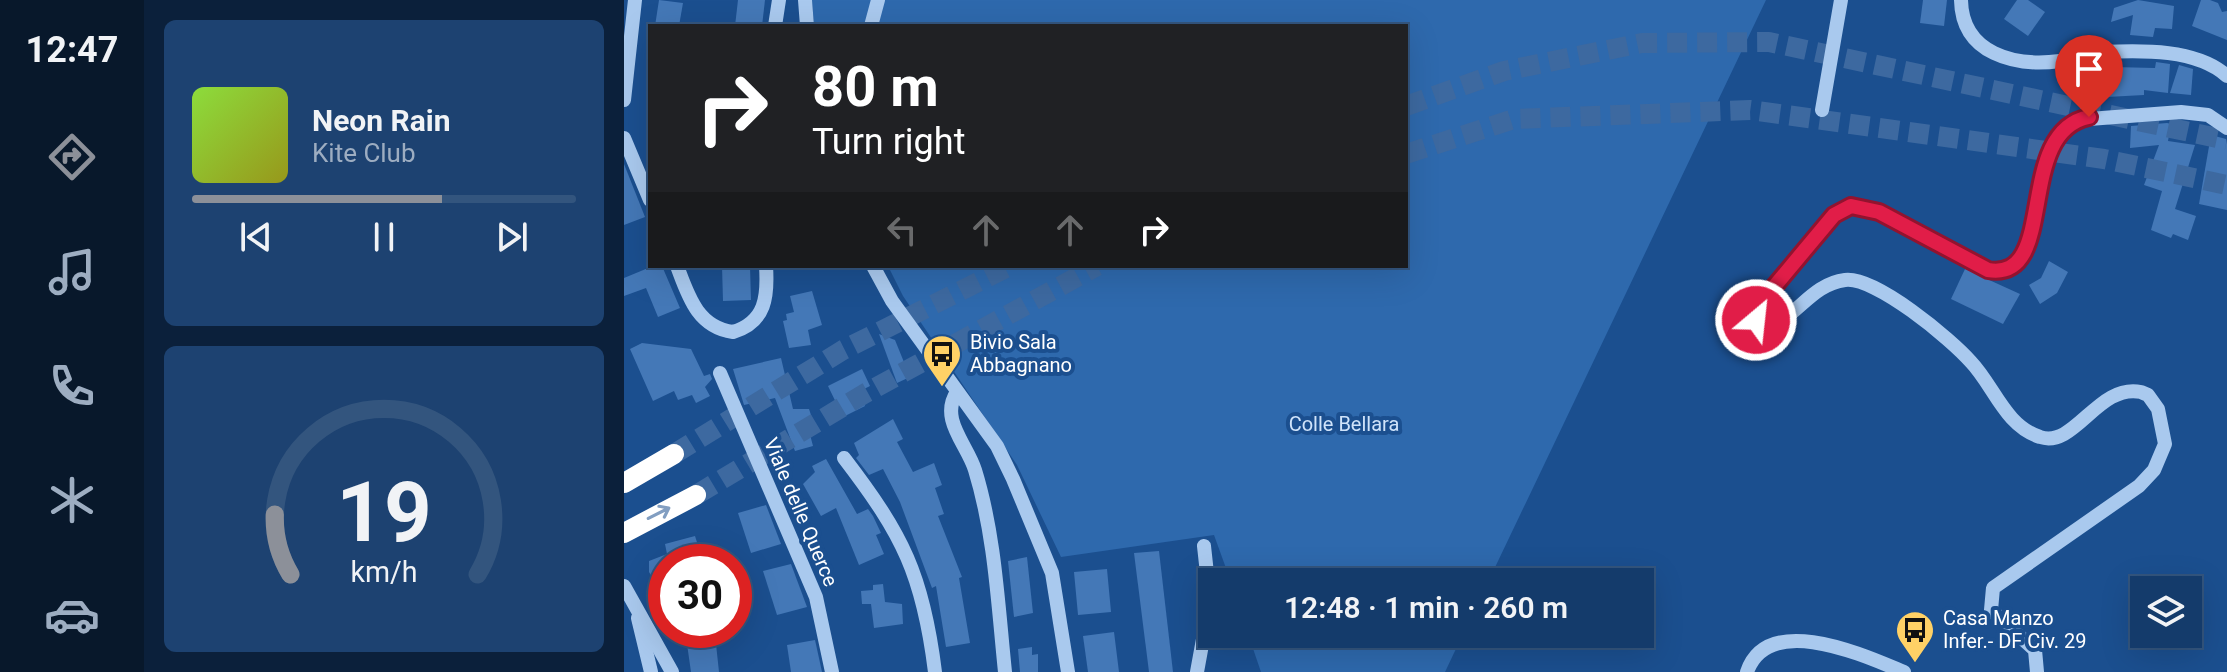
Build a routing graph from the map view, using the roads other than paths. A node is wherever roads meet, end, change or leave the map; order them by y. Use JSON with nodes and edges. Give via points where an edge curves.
{"nodes":[{"id":1,"x":635,"y":0,"type":"edge"},
{"id":2,"x":779,"y":0,"type":"edge"},
{"id":3,"x":805,"y":0,"type":"edge"},
{"id":4,"x":878,"y":0,"type":"edge"},
{"id":5,"x":1841,"y":0,"type":"edge"},
{"id":6,"x":1961,"y":0,"type":"edge"},
{"id":7,"x":775,"y":24,"type":"edge"},
{"id":8,"x":807,"y":24,"type":"edge"},
{"id":9,"x":872,"y":24,"type":"edge"},
{"id":10,"x":2227,"y":76,"type":"edge"},
{"id":11,"x":624,"y":100,"type":"edge"},
{"id":12,"x":1822,"y":110,"type":"dead end"},
{"id":13,"x":2227,"y":128,"type":"edge"},
{"id":14,"x":624,"y":138,"type":"edge"},
{"id":15,"x":648,"y":195,"type":"edge"},
{"id":16,"x":678,"y":268,"type":"edge"},
{"id":17,"x":766,"y":268,"type":"edge"},
{"id":18,"x":874,"y":268,"type":"edge"},
{"id":19,"x":720,"y":373,"type":"dead end"},
{"id":20,"x":957,"y":392,"type":"junction"},
{"id":21,"x":674,"y":454,"type":"tunnel mouth"},
{"id":22,"x":844,"y":458,"type":"dead end"},
{"id":23,"x":624,"y":483,"type":"edge"},
{"id":24,"x":696,"y":495,"type":"tunnel mouth"},
{"id":25,"x":624,"y":533,"type":"edge"},
{"id":26,"x":1204,"y":546,"type":"dead end"},
{"id":27,"x":624,"y":586,"type":"edge"},
{"id":28,"x":634,"y":602,"type":"junction"},
{"id":29,"x":651,"y":672,"type":"edge"},
{"id":30,"x":672,"y":672,"type":"edge"},
{"id":31,"x":832,"y":672,"type":"edge"},
{"id":32,"x":935,"y":672,"type":"edge"},
{"id":33,"x":1005,"y":672,"type":"edge"},
{"id":34,"x":1068,"y":672,"type":"edge"},
{"id":35,"x":1197,"y":672,"type":"edge"},
{"id":36,"x":1747,"y":672,"type":"edge"},
{"id":37,"x":1904,"y":672,"type":"edge"},
{"id":38,"x":2037,"y":672,"type":"edge"}],
"edges":[{"from":1,"to":11,"type":"street"},
{"from":2,"to":7,"type":"street"},
{"from":3,"to":8,"type":"street"},
{"from":4,"to":9,"type":"street"},
{"from":5,"to":12,"type":"street"},
{"from":6,"to":10,"type":"street","via":[[1970,36],[2012,61],[2063,61],[2100,52],[2176,55],[2198,58]]},
{"from":13,"to":38,"type":"street","via":[[2208,115],[2181,112],[2076,120],[2049,149],[2027,248],[2008,268],[1976,265],[1879,212],[1851,206],[1834,215],[1758,306],[1756,320],[1768,326],[1829,285],[1863,281],[1970,360],[2014,422],[2038,437],[2066,432],[2117,393],[2132,390],[2153,401],[2165,444],[2147,479],[1993,588],[1991,610],[2035,650]]},
{"from":14,"to":15,"type":"street"},
{"from":16,"to":17,"type":"street","via":[[693,308],[714,326],[733,332],[751,324],[763,307]]},
{"from":18,"to":20,"type":"street"},
{"from":19,"to":31,"type":"street","name":"Viale delle Querce","via":[[816,597]]},
{"from":20,"to":33,"type":"street","via":[[950,416],[974,468],[983,504]]},
{"from":20,"to":34,"type":"street","via":[[997,446],[1043,545]]},
{"from":21,"to":23,"type":"highway"},
{"from":22,"to":32,"type":"street","via":[[888,515],[914,565]]},
{"from":25,"to":24,"type":"highway","one_way":true},
{"from":26,"to":35,"type":"street","via":[[1210,601]]},
{"from":27,"to":28,"type":"street"},
{"from":28,"to":29,"type":"street"},
{"from":28,"to":30,"type":"street"},
{"from":36,"to":37,"type":"street","via":[[1757,655],[1771,646],[1802,641],[1824,643]]}]}
